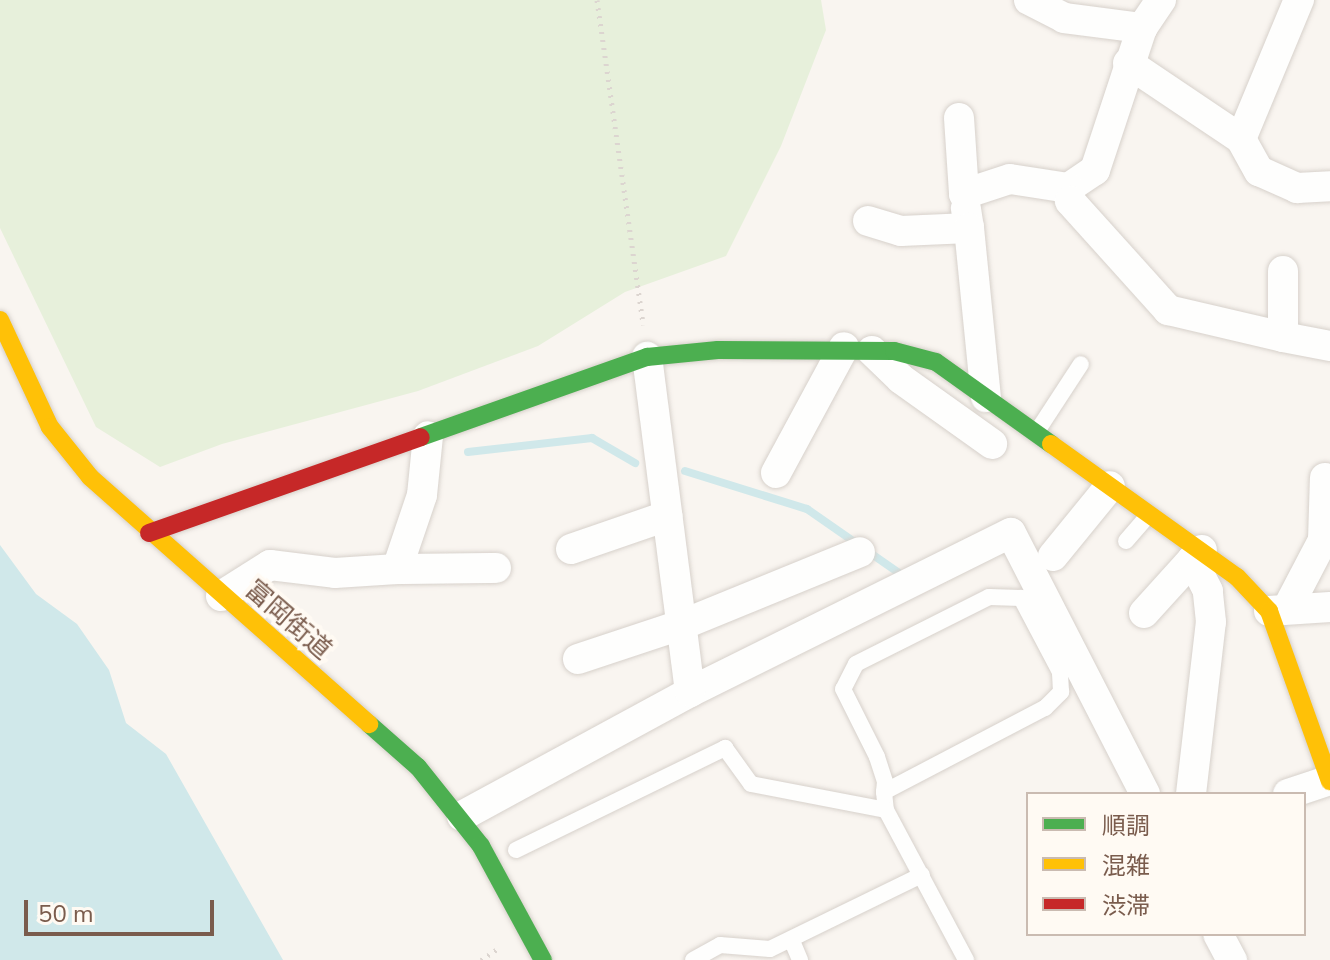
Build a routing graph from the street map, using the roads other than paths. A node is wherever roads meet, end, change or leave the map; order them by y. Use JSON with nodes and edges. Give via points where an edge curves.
{"nodes":[{"id":1,"x":1029,"y":0,"type":"edge"},
{"id":2,"x":1161,"y":0,"type":"edge"},
{"id":3,"x":1299,"y":0,"type":"edge"},
{"id":4,"x":1142,"y":28,"type":"junction"},
{"id":5,"x":1128,"y":63,"type":"junction"},
{"id":6,"x":959,"y":118,"type":"dead end"},
{"id":7,"x":1241,"y":139,"type":"junction"},
{"id":8,"x":1330,"y":186,"type":"edge"},
{"id":9,"x":1068,"y":188,"type":"junction"},
{"id":10,"x":964,"y":194,"type":"junction"},
{"id":11,"x":868,"y":221,"type":"dead end"},
{"id":12,"x":969,"y":228,"type":"junction"},
{"id":13,"x":1283,"y":271,"type":"dead end"},
{"id":14,"x":0,"y":320,"type":"edge"},
{"id":15,"x":1283,"y":337,"type":"junction"},
{"id":16,"x":1330,"y":346,"type":"edge"},
{"id":17,"x":858,"y":349,"type":"junction"},
{"id":18,"x":647,"y":357,"type":"junction"},
{"id":19,"x":1081,"y":364,"type":"dead end"},
{"id":20,"x":986,"y":397,"type":"junction"},
{"id":21,"x":1035,"y":434,"type":"junction"},
{"id":22,"x":428,"y":436,"type":"junction"},
{"id":23,"x":992,"y":444,"type":"dead end"},
{"id":24,"x":776,"y":473,"type":"dead end"},
{"id":25,"x":1325,"y":478,"type":"dead end"},
{"id":26,"x":1110,"y":486,"type":"junction"},
{"id":27,"x":1150,"y":514,"type":"junction"},
{"id":28,"x":667,"y":516,"type":"junction"},
{"id":29,"x":149,"y":533,"type":"junction"},
{"id":30,"x":1126,"y":541,"type":"dead end"},
{"id":31,"x":571,"y":549,"type":"dead end"},
{"id":32,"x":860,"y":552,"type":"dead end"},
{"id":33,"x":1197,"y":555,"type":"junction"},
{"id":34,"x":1053,"y":556,"type":"dead end"},
{"id":35,"x":496,"y":568,"type":"dead end"},
{"id":36,"x":397,"y":569,"type":"junction"},
{"id":37,"x":221,"y":596,"type":"junction"},
{"id":38,"x":1330,"y":607,"type":"edge"},
{"id":39,"x":1278,"y":610,"type":"junction"},
{"id":40,"x":1144,"y":613,"type":"dead end"},
{"id":41,"x":684,"y":624,"type":"junction"},
{"id":42,"x":578,"y":659,"type":"dead end"},
{"id":43,"x":690,"y":692,"type":"junction"},
{"id":44,"x":1328,"y":774,"type":"edge"},
{"id":45,"x":884,"y":792,"type":"junction"},
{"id":46,"x":1144,"y":792,"type":"edge"},
{"id":47,"x":1191,"y":792,"type":"edge"},
{"id":48,"x":1292,"y":792,"type":"edge"},
{"id":49,"x":886,"y":810,"type":"junction"},
{"id":50,"x":462,"y":816,"type":"junction"},
{"id":51,"x":516,"y":850,"type":"dead end"},
{"id":52,"x":922,"y":875,"type":"junction"},
{"id":53,"x":1219,"y":936,"type":"edge"},
{"id":54,"x":792,"y":941,"type":"junction"},
{"id":55,"x":543,"y":960,"type":"edge"},
{"id":56,"x":693,"y":960,"type":"edge"},
{"id":57,"x":800,"y":960,"type":"edge"},
{"id":58,"x":966,"y":960,"type":"edge"},
{"id":59,"x":1232,"y":960,"type":"edge"}],
"edges":[{"from":1,"to":4,"type":"street","via":[[1064,18]]},
{"from":2,"to":4,"type":"street"},
{"from":3,"to":7,"type":"street"},
{"from":4,"to":5,"type":"street"},
{"from":5,"to":7,"type":"street"},
{"from":5,"to":9,"type":"street","via":[[1095,170]]},
{"from":6,"to":10,"type":"street"},
{"from":7,"to":8,"type":"street","via":[[1259,171],[1297,188]]},
{"from":9,"to":10,"type":"street","via":[[1010,179]]},
{"from":9,"to":15,"type":"street","via":[[1070,201],[1168,310]]},
{"from":10,"to":12,"type":"street"},
{"from":11,"to":12,"type":"street","via":[[901,231]]},
{"from":12,"to":20,"type":"street"},
{"from":13,"to":15,"type":"street"},
{"from":14,"to":29,"type":"street","name":"富岡街道","via":[[50,427],[90,477]]},
{"from":15,"to":16,"type":"street"},
{"from":17,"to":18,"type":"street"},
{"from":17,"to":20,"type":"street","via":[[936,362]]},
{"from":17,"to":23,"type":"street"},
{"from":17,"to":24,"type":"street"},
{"from":18,"to":22,"type":"street"},
{"from":18,"to":28,"type":"street"},
{"from":19,"to":21,"type":"lane"},
{"from":20,"to":21,"type":"street"},
{"from":21,"to":26,"type":"street"},
{"from":22,"to":29,"type":"street"},
{"from":22,"to":36,"type":"street","via":[[422,495]]},
{"from":25,"to":39,"type":"street","via":[[1323,540]]},
{"from":26,"to":27,"type":"street"},
{"from":26,"to":34,"type":"street"},
{"from":27,"to":30,"type":"lane"},
{"from":27,"to":33,"type":"street"},
{"from":28,"to":31,"type":"street"},
{"from":28,"to":41,"type":"street"},
{"from":29,"to":37,"type":"street","name":"富岡街道"},
{"from":32,"to":41,"type":"street"},
{"from":33,"to":39,"type":"street"},
{"from":33,"to":40,"type":"street"},
{"from":33,"to":47,"type":"street","via":[[1211,622]]},
{"from":35,"to":36,"type":"street"},
{"from":36,"to":37,"type":"street","via":[[335,573],[270,565]]},
{"from":37,"to":50,"type":"street","name":"富岡街道","via":[[418,767]]},
{"from":38,"to":39,"type":"street"},
{"from":39,"to":44,"type":"street"},
{"from":41,"to":42,"type":"street"},
{"from":41,"to":43,"type":"street"},
{"from":43,"to":46,"type":"street","via":[[1011,533]]},
{"from":43,"to":50,"type":"street"},
{"from":44,"to":48,"type":"street"},
{"from":45,"to":45,"type":"lane","via":[[877,757],[843,689],[850,669],[989,597],[1021,598],[1060,672],[1061,692],[1045,708]]},
{"from":45,"to":49,"type":"lane"},
{"from":49,"to":51,"type":"lane","via":[[751,784],[725,748]]},
{"from":49,"to":52,"type":"lane"},
{"from":50,"to":55,"type":"street","name":"富岡街道"},
{"from":52,"to":54,"type":"lane"},
{"from":52,"to":58,"type":"lane"},
{"from":53,"to":59,"type":"street"},
{"from":54,"to":56,"type":"lane","via":[[770,949],[720,945]]},
{"from":54,"to":57,"type":"lane"}]}
